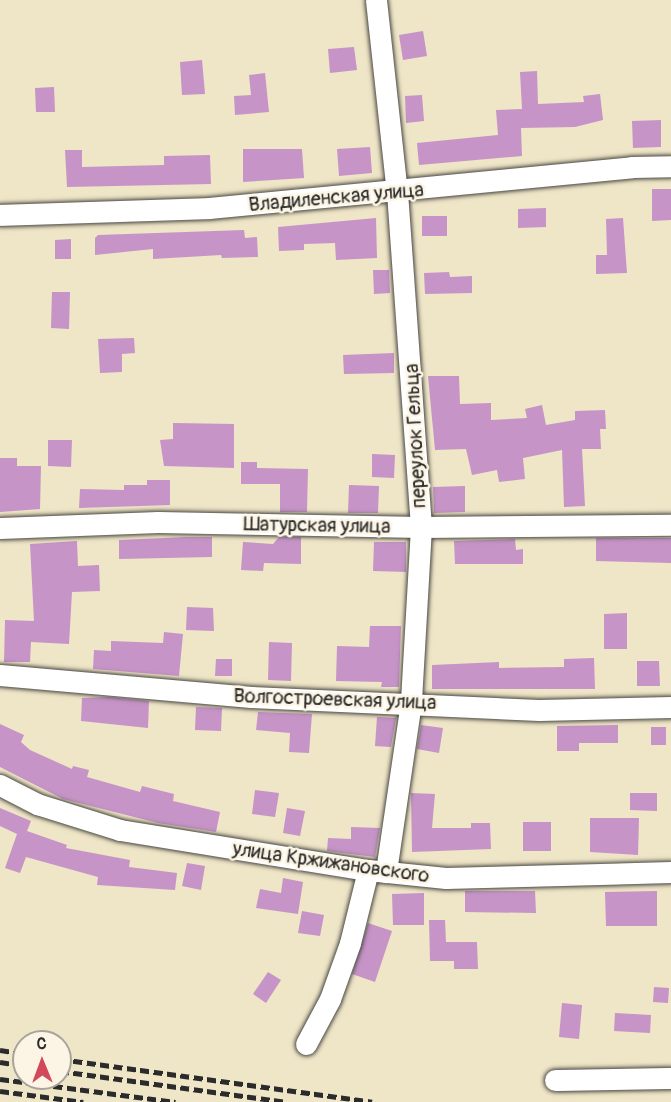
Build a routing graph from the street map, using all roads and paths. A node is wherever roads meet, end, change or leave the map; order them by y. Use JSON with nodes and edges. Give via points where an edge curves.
{"nodes":[{"id":1,"x":376,"y":0,"type":"edge"},
{"id":2,"x":671,"y":166,"type":"edge"},
{"id":3,"x":397,"y":192,"type":"junction"},
{"id":4,"x":0,"y":215,"type":"edge"},
{"id":5,"x":671,"y":525,"type":"edge"},
{"id":6,"x":421,"y":527,"type":"junction"},
{"id":7,"x":0,"y":528,"type":"edge"},
{"id":8,"x":0,"y":675,"type":"edge"},
{"id":9,"x":411,"y":702,"type":"junction"},
{"id":10,"x":671,"y":707,"type":"edge"},
{"id":11,"x":0,"y":785,"type":"edge"},
{"id":12,"x":377,"y":871,"type":"junction"},
{"id":13,"x":671,"y":872,"type":"edge"},
{"id":14,"x":306,"y":1044,"type":"dead end"},
{"id":15,"x":671,"y":1078,"type":"edge"},
{"id":16,"x":555,"y":1080,"type":"dead end"}],
"edges":[{"from":1,"to":3,"type":"street","name":"переулок Гельца"},
{"from":2,"to":3,"type":"street","name":"Владиленская улица","via":[[632,166]]},
{"from":3,"to":4,"type":"street","name":"Владиленская улица","via":[[209,208]]},
{"from":3,"to":6,"type":"street","name":"переулок Гельца"},
{"from":5,"to":6,"type":"street","name":"Шатурская улица"},
{"from":6,"to":7,"type":"street","name":"Шатурская улица","via":[[159,522]]},
{"from":6,"to":9,"type":"street","name":"переулок Гельца"},
{"from":8,"to":9,"type":"street","name":"Волгостроевская улица","via":[[251,697]]},
{"from":9,"to":10,"type":"street","name":"Волгостроевская улица","via":[[539,710]]},
{"from":9,"to":12,"type":"street","name":"переулок Гельца"},
{"from":11,"to":12,"type":"street","name":"улица Кржижановского","via":[[58,812],[120,830]]},
{"from":12,"to":13,"type":"street","name":"улица Кржижановского","via":[[446,879]]},
{"from":12,"to":14,"type":"street","name":"переулок Гельца","via":[[330,999]]},
{"from":15,"to":16,"type":"street"}]}
